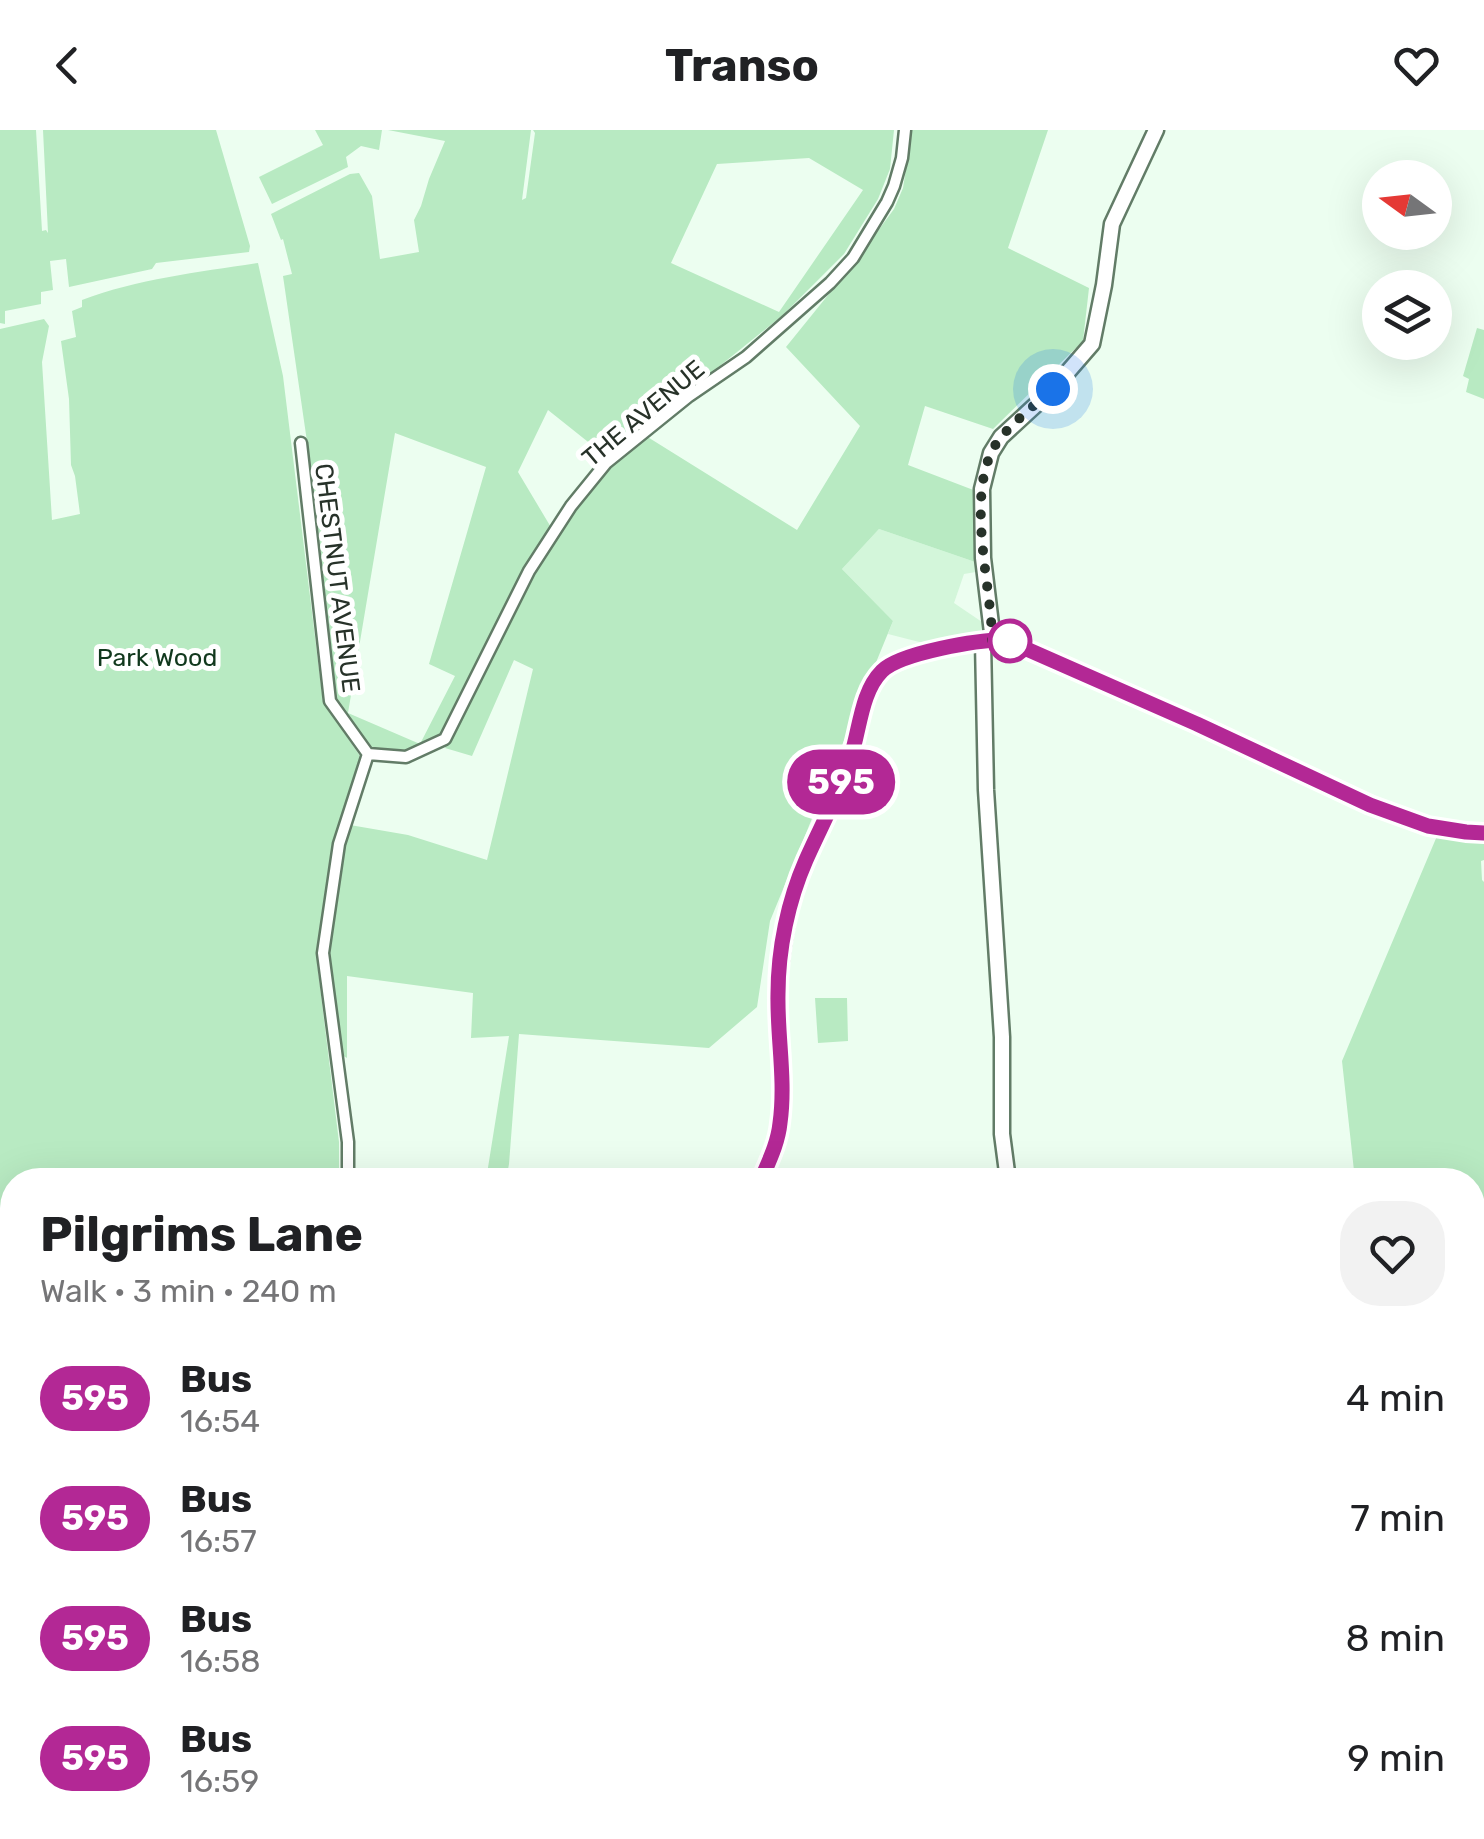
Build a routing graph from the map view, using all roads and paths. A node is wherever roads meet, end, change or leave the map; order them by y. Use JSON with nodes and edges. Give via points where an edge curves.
{"nodes":[{"id":1,"x":905,"y":130,"type":"edge"},
{"id":2,"x":1156,"y":130,"type":"edge"},
{"id":3,"x":301,"y":443,"type":"dead end"},
{"id":4,"x":988,"y":641,"type":"junction"},
{"id":5,"x":368,"y":754,"type":"junction"},
{"id":6,"x":1484,"y":832,"type":"edge"},
{"id":7,"x":348,"y":1168,"type":"edge"},
{"id":8,"x":767,"y":1168,"type":"edge"},
{"id":9,"x":1006,"y":1168,"type":"edge"}],
"edges":[{"from":1,"to":5,"type":"street","name":"THE AVENUE","via":[[894,186],[854,258],[746,357],[606,463],[571,506],[529,571],[445,739],[406,757]]},
{"from":2,"to":4,"type":"main road","via":[[1112,224],[1092,344],[991,453],[982,489]]},
{"from":3,"to":5,"type":"street","name":"CHESTNUT AVENUE","via":[[330,701]]},
{"from":4,"to":6,"type":"main road","via":[[1019,644],[1384,811],[1428,826]]},
{"from":4,"to":8,"type":"main road","via":[[903,659],[884,670],[869,693],[852,756],[788,914],[778,994],[780,1122]]},
{"from":4,"to":9,"type":"main road","via":[[986,790]]},
{"from":5,"to":7,"type":"street","via":[[338,844],[323,954]]}]}
